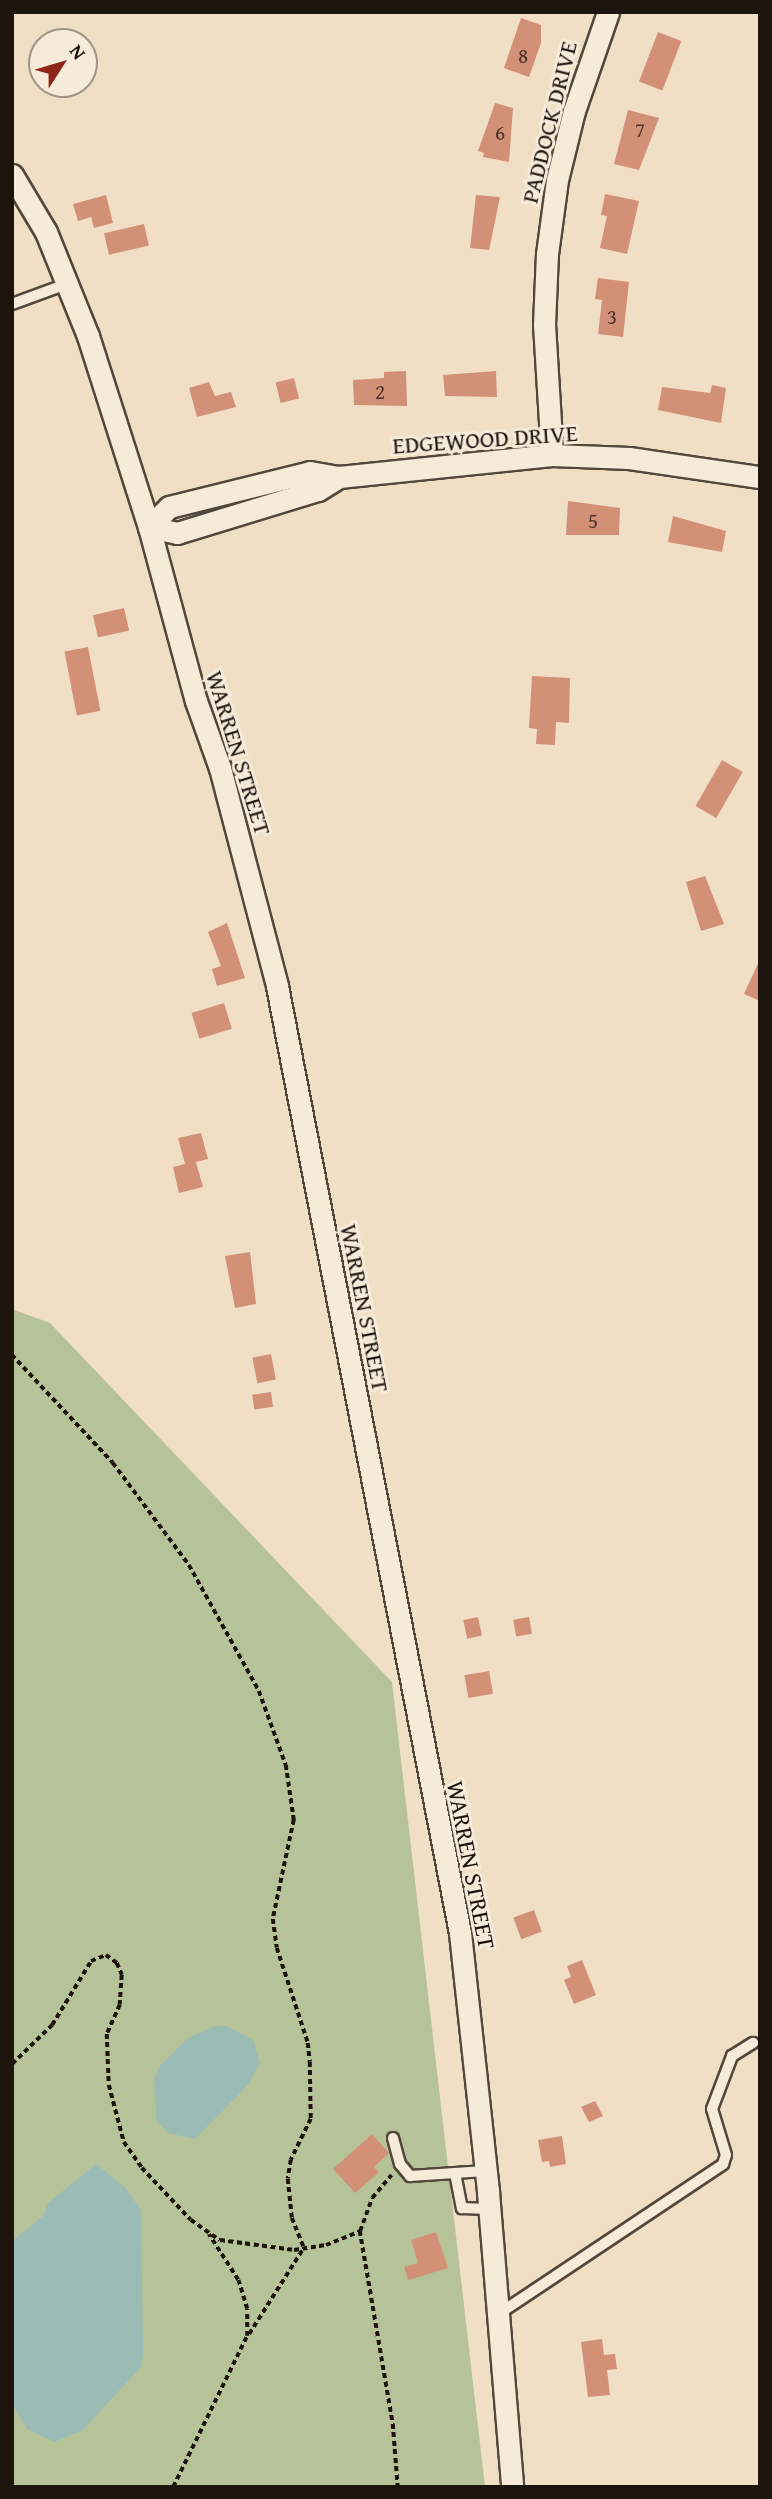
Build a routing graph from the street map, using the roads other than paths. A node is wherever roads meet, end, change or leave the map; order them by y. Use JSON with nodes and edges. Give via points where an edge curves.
{"nodes":[{"id":1,"x":608,"y":12,"type":"edge"},
{"id":2,"x":12,"y":175,"type":"edge"},
{"id":3,"x":69,"y":283,"type":"junction"},
{"id":4,"x":12,"y":304,"type":"edge"},
{"id":5,"x":552,"y":455,"type":"junction"},
{"id":6,"x":760,"y":477,"type":"edge"},
{"id":7,"x":149,"y":527,"type":"junction"},
{"id":8,"x":754,"y":2043,"type":"dead end"},
{"id":9,"x":393,"y":2137,"type":"dead end"},
{"id":10,"x":485,"y":2171,"type":"junction"},
{"id":11,"x":456,"y":2173,"type":"junction"},
{"id":12,"x":489,"y":2209,"type":"junction"},
{"id":13,"x":497,"y":2315,"type":"junction"},
{"id":14,"x":512,"y":2487,"type":"edge"}],
"edges":[{"from":1,"to":5,"type":"street","name":"PADDOCK DRIVE","via":[[571,123],[547,254],[544,325]]},
{"from":2,"to":3,"type":"street","name":"WARREN STREET"},
{"from":3,"to":4,"type":"lane"},
{"from":3,"to":7,"type":"street","name":"WARREN STREET"},
{"from":5,"to":6,"type":"street","name":"EDGEWOOD DRIVE","via":[[629,458]]},
{"from":5,"to":7,"type":"street","name":"EDGEWOOD DRIVE","via":[[339,477],[310,472],[169,508]]},
{"from":7,"to":10,"type":"street","name":"WARREN STREET","via":[[195,701],[230,805],[288,1041],[452,1889]]},
{"from":8,"to":13,"type":"lane","via":[[732,2056],[712,2109],[726,2155],[723,2164]]},
{"from":9,"to":11,"type":"lane","via":[[400,2164],[410,2176]]},
{"from":10,"to":11,"type":"lane"},
{"from":10,"to":12,"type":"street","name":"WARREN STREET"},
{"from":11,"to":12,"type":"lane","via":[[462,2208]]},
{"from":12,"to":13,"type":"street","name":"WARREN STREET"},
{"from":13,"to":14,"type":"street","name":"WARREN STREET"}]}
